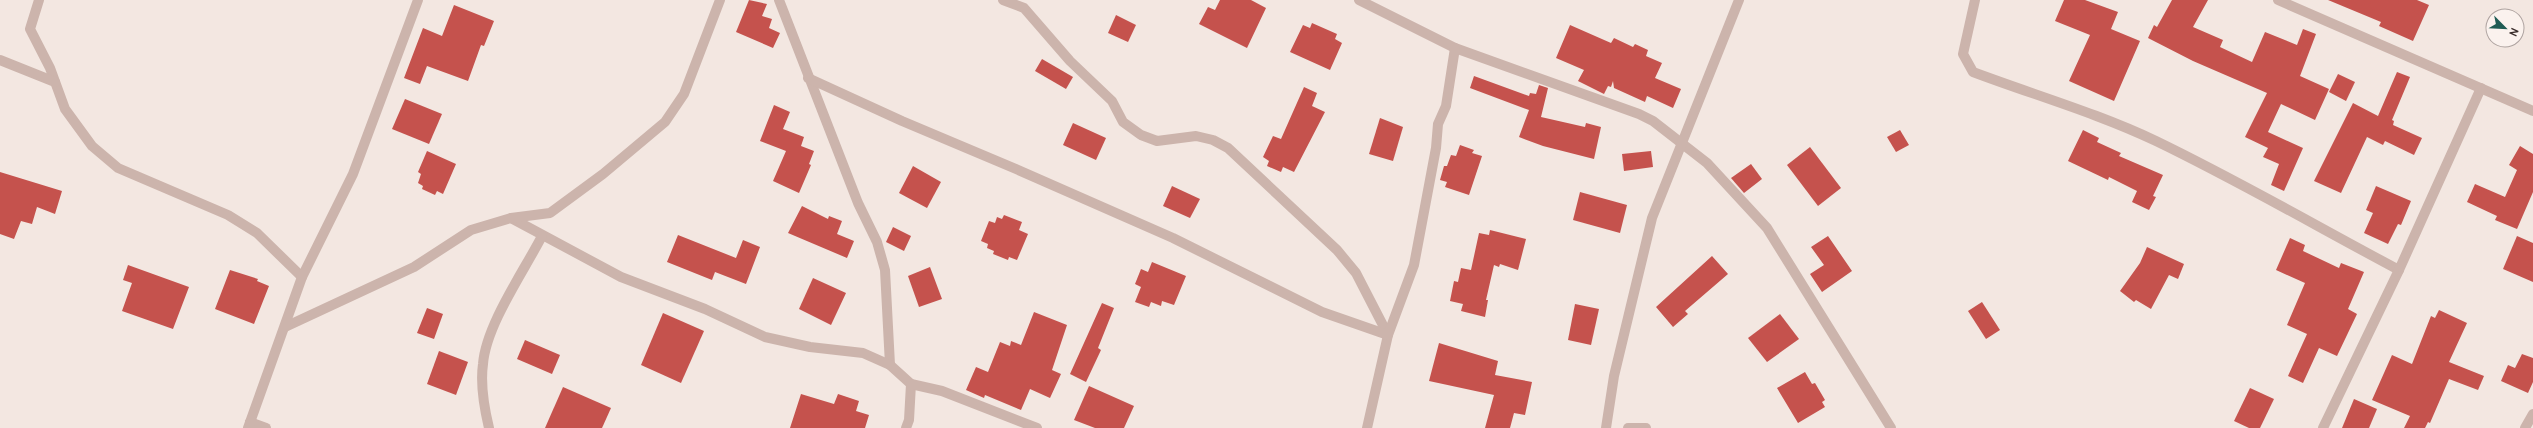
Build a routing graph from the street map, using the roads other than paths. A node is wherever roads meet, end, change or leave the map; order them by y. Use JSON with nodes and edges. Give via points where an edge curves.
{"nodes":[{"id":1,"x":39,"y":0,"type":"edge"},
{"id":2,"x":418,"y":0,"type":"edge"},
{"id":3,"x":720,"y":0,"type":"edge"},
{"id":4,"x":778,"y":0,"type":"edge"},
{"id":5,"x":1003,"y":0,"type":"edge"},
{"id":6,"x":1359,"y":0,"type":"edge"},
{"id":7,"x":1739,"y":0,"type":"edge"},
{"id":8,"x":1975,"y":0,"type":"edge"},
{"id":9,"x":2278,"y":0,"type":"edge"},
{"id":10,"x":1455,"y":48,"type":"junction"},
{"id":11,"x":0,"y":60,"type":"edge"},
{"id":12,"x":808,"y":78,"type":"junction"},
{"id":13,"x":55,"y":82,"type":"junction"},
{"id":14,"x":2481,"y":88,"type":"junction"},
{"id":15,"x":2533,"y":111,"type":"edge"},
{"id":16,"x":1682,"y":143,"type":"junction"},
{"id":17,"x":511,"y":218,"type":"junction"},
{"id":18,"x":542,"y":236,"type":"junction"},
{"id":19,"x":2399,"y":270,"type":"junction"},
{"id":20,"x":302,"y":278,"type":"junction"},
{"id":21,"x":285,"y":327,"type":"junction"},
{"id":22,"x":1388,"y":335,"type":"junction"},
{"id":23,"x":890,"y":365,"type":"junction"},
{"id":24,"x":911,"y":384,"type":"junction"},
{"id":25,"x":2533,"y":414,"type":"edge"},
{"id":26,"x":1020,"y":424,"type":"edge"},
{"id":27,"x":249,"y":425,"type":"edge"},
{"id":28,"x":266,"y":428,"type":"edge"},
{"id":29,"x":488,"y":428,"type":"edge"},
{"id":30,"x":906,"y":428,"type":"edge"},
{"id":31,"x":1036,"y":428,"type":"edge"},
{"id":32,"x":1367,"y":428,"type":"edge"},
{"id":33,"x":1606,"y":428,"type":"edge"},
{"id":34,"x":1628,"y":428,"type":"edge"},
{"id":35,"x":1646,"y":428,"type":"edge"},
{"id":36,"x":1891,"y":428,"type":"edge"},
{"id":37,"x":2323,"y":428,"type":"edge"},
{"id":38,"x":2525,"y":428,"type":"edge"}],
"edges":[{"from":1,"to":13,"type":"street","via":[[30,28]]},
{"from":2,"to":20,"type":"street","via":[[353,174]]},
{"from":3,"to":17,"type":"street","via":[[684,94],[665,122],[603,174],[550,213]]},
{"from":4,"to":12,"type":"street"},
{"from":5,"to":22,"type":"street","via":[[1024,8],[1070,61],[1112,101],[1123,122],[1141,135],[1157,141],[1196,136],[1213,140],[1228,148],[1337,250],[1356,273]]},
{"from":6,"to":10,"type":"street"},
{"from":7,"to":16,"type":"street"},
{"from":8,"to":19,"type":"street","via":[[1963,54],[1973,72],[2109,120],[2156,141],[2336,234]]},
{"from":9,"to":14,"type":"street"},
{"from":10,"to":16,"type":"street","via":[[1639,114]]},
{"from":10,"to":22,"type":"street","via":[[1446,106],[1438,124],[1436,148],[1414,266]]},
{"from":11,"to":13,"type":"street"},
{"from":12,"to":22,"type":"street","via":[[1173,238],[1322,312]]},
{"from":12,"to":23,"type":"street","via":[[858,203],[877,242],[885,270]]},
{"from":13,"to":20,"type":"street","via":[[65,109],[92,146],[118,168],[228,215],[257,233]]},
{"from":14,"to":15,"type":"street"},
{"from":14,"to":19,"type":"street"},
{"from":16,"to":33,"type":"street","via":[[1652,218],[1614,376]]},
{"from":16,"to":36,"type":"street","via":[[1707,163],[1767,228]]},
{"from":17,"to":18,"type":"street"},
{"from":17,"to":21,"type":"street","via":[[471,230],[414,267]]},
{"from":18,"to":23,"type":"street","via":[[621,277],[705,309],[765,337],[863,353]]},
{"from":18,"to":29,"type":"street","via":[[491,332],[483,364],[484,405]]},
{"from":19,"to":37,"type":"street"},
{"from":20,"to":21,"type":"street"},
{"from":21,"to":27,"type":"street"},
{"from":22,"to":32,"type":"street"},
{"from":23,"to":24,"type":"street"},
{"from":24,"to":26,"type":"street","via":[[942,391]]},
{"from":24,"to":30,"type":"street","via":[[909,420]]},
{"from":25,"to":38,"type":"street"},
{"from":26,"to":31,"type":"street"},
{"from":27,"to":28,"type":"street"},
{"from":34,"to":35,"type":"street"}]}
